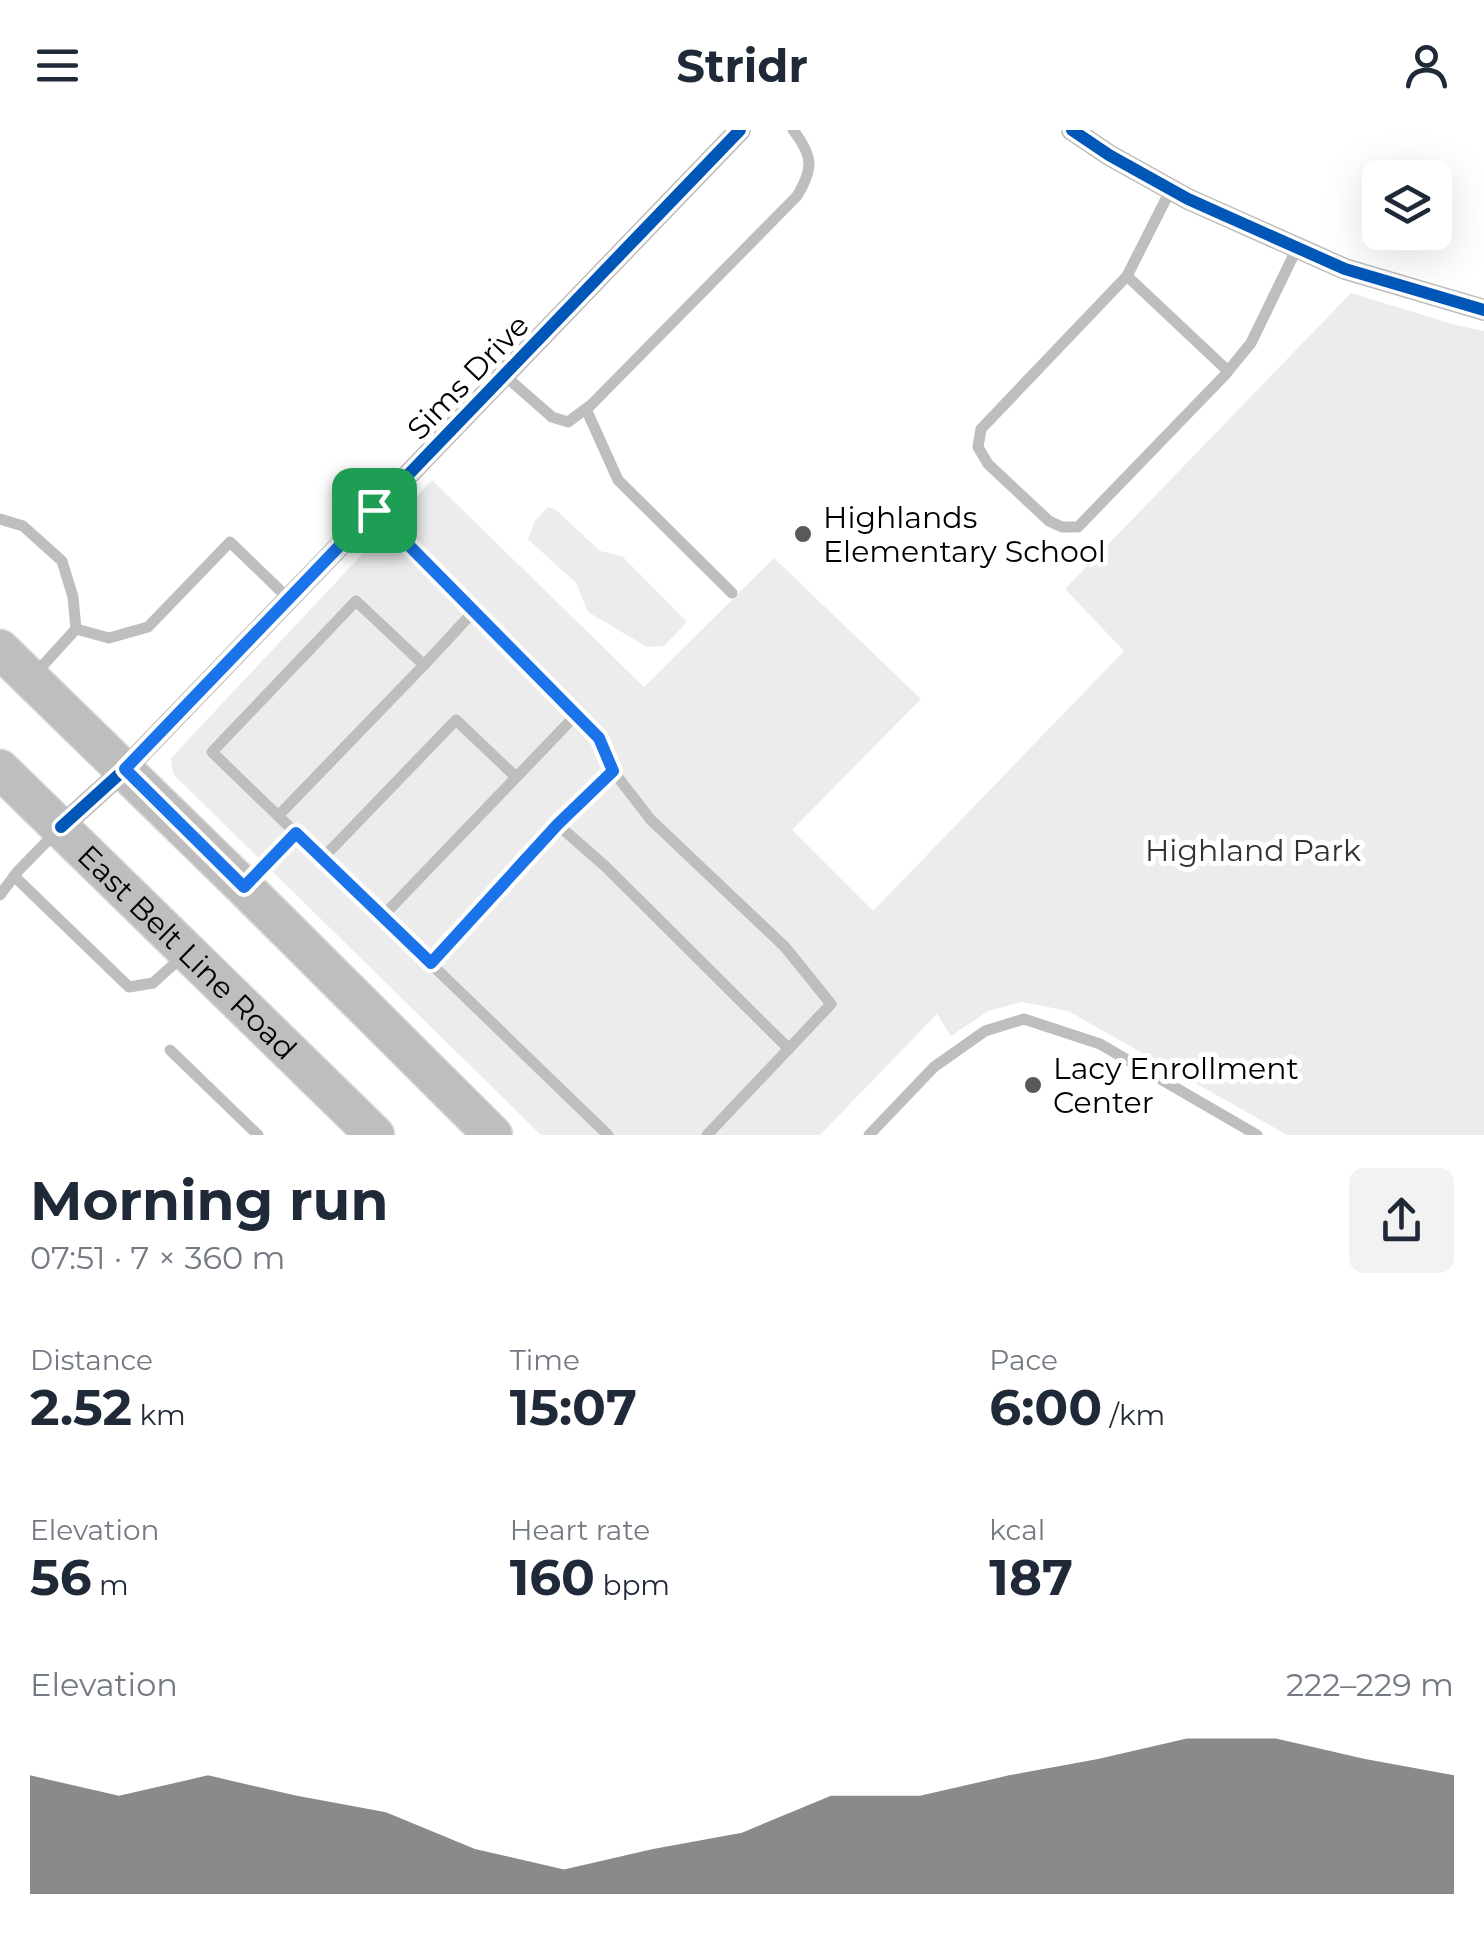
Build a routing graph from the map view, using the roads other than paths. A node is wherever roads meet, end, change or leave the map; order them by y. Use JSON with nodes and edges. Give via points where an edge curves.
{"nodes":[{"id":1,"x":740,"y":130,"type":"edge"},
{"id":2,"x":793,"y":130,"type":"edge"},
{"id":3,"x":1072,"y":130,"type":"edge"},
{"id":4,"x":1172,"y":190,"type":"junction"},
{"id":5,"x":1297,"y":248,"type":"junction"},
{"id":6,"x":1127,"y":276,"type":"junction"},
{"id":7,"x":1484,"y":310,"type":"edge"},
{"id":8,"x":1228,"y":371,"type":"junction"},
{"id":9,"x":504,"y":375,"type":"junction"},
{"id":10,"x":586,"y":409,"type":"junction"},
{"id":11,"x":374,"y":510,"type":"junction"},
{"id":12,"x":0,"y":519,"type":"edge"},
{"id":13,"x":732,"y":593,"type":"dead end"},
{"id":14,"x":289,"y":599,"type":"junction"},
{"id":15,"x":474,"y":610,"type":"junction"},
{"id":16,"x":76,"y":629,"type":"junction"},
{"id":17,"x":0,"y":649,"type":"edge"},
{"id":18,"x":424,"y":665,"type":"junction"},
{"id":19,"x":31,"y":678,"type":"junction"},
{"id":20,"x":576,"y":714,"type":"junction"},
{"id":21,"x":0,"y":769,"type":"edge"},
{"id":22,"x":125,"y":769,"type":"junction"},
{"id":23,"x":613,"y":771,"type":"junction"},
{"id":24,"x":516,"y":777,"type":"junction"},
{"id":25,"x":279,"y":816,"type":"junction"},
{"id":26,"x":558,"y":824,"type":"junction"},
{"id":27,"x":61,"y":827,"type":"junction"},
{"id":28,"x":296,"y":833,"type":"junction"},
{"id":29,"x":322,"y":859,"type":"junction"},
{"id":30,"x":14,"y":876,"type":"junction"},
{"id":31,"x":244,"y":887,"type":"junction"},
{"id":32,"x":2,"y":888,"type":"edge"},
{"id":33,"x":382,"y":917,"type":"junction"},
{"id":34,"x":188,"y":951,"type":"junction"},
{"id":35,"x":431,"y":963,"type":"junction"},
{"id":36,"x":789,"y":1048,"type":"junction"},
{"id":37,"x":170,"y":1050,"type":"dead end"},
{"id":38,"x":369,"y":1133,"type":"edge"},
{"id":39,"x":258,"y":1135,"type":"edge"},
{"id":40,"x":493,"y":1135,"type":"edge"},
{"id":41,"x":608,"y":1135,"type":"edge"},
{"id":42,"x":707,"y":1135,"type":"edge"},
{"id":43,"x":868,"y":1135,"type":"edge"},
{"id":44,"x":1257,"y":1135,"type":"edge"}],
"edges":[{"from":1,"to":9,"type":"street","name":"Sims Drive"},
{"from":2,"to":10,"type":"lane","via":[[808,153],[810,176],[796,196]]},
{"from":3,"to":4,"type":"street"},
{"from":4,"to":5,"type":"street"},
{"from":4,"to":6,"type":"lane"},
{"from":5,"to":7,"type":"street","via":[[1346,270]]},
{"from":5,"to":8,"type":"lane","via":[[1251,343]]},
{"from":6,"to":8,"type":"lane"},
{"from":6,"to":8,"type":"lane","via":[[980,429],[978,447],[1012,487],[1050,521],[1078,526]]},
{"from":9,"to":10,"type":"lane","via":[[552,418],[568,422]]},
{"from":9,"to":11,"type":"street","name":"Sims Drive"},
{"from":10,"to":13,"type":"lane","via":[[618,480]]},
{"from":11,"to":14,"type":"street","name":"Sims Drive"},
{"from":11,"to":15,"type":"lane"},
{"from":12,"to":16,"type":"lane","via":[[23,526],[62,561]]},
{"from":14,"to":16,"type":"lane","via":[[230,542],[148,628],[109,638]]},
{"from":14,"to":22,"type":"street","name":"Sims Drive"},
{"from":15,"to":18,"type":"lane"},
{"from":15,"to":20,"type":"lane"},
{"from":16,"to":19,"type":"lane"},
{"from":17,"to":19,"type":"main road"},
{"from":18,"to":25,"type":"lane"},
{"from":18,"to":25,"type":"lane","via":[[356,602],[212,752]]},
{"from":19,"to":22,"type":"main road"},
{"from":20,"to":23,"type":"lane","via":[[599,738]]},
{"from":20,"to":24,"type":"lane"},
{"from":21,"to":27,"type":"main road","name":"East Belt Line Road"},
{"from":22,"to":27,"type":"street","name":"Sims Drive"},
{"from":22,"to":31,"type":"main road"},
{"from":23,"to":26,"type":"lane"},
{"from":23,"to":36,"type":"lane","via":[[651,820],[785,947],[831,1004]]},
{"from":24,"to":29,"type":"lane","via":[[456,720]]},
{"from":24,"to":33,"type":"lane"},
{"from":25,"to":28,"type":"lane"},
{"from":26,"to":35,"type":"lane"},
{"from":26,"to":36,"type":"lane"},
{"from":27,"to":30,"type":"lane"},
{"from":27,"to":34,"type":"main road","name":"East Belt Line Road"},
{"from":28,"to":29,"type":"lane"},
{"from":28,"to":31,"type":"lane"},
{"from":29,"to":33,"type":"lane"},
{"from":30,"to":32,"type":"lane"},
{"from":30,"to":34,"type":"lane","via":[[129,987],[153,983]]},
{"from":31,"to":40,"type":"main road"},
{"from":33,"to":35,"type":"lane"},
{"from":34,"to":38,"type":"main road","name":"East Belt Line Road"},
{"from":35,"to":41,"type":"lane"},
{"from":36,"to":42,"type":"lane"},
{"from":37,"to":39,"type":"lane"},
{"from":43,"to":44,"type":"lane","via":[[934,1068],[986,1031],[1024,1019],[1100,1044]]}]}
